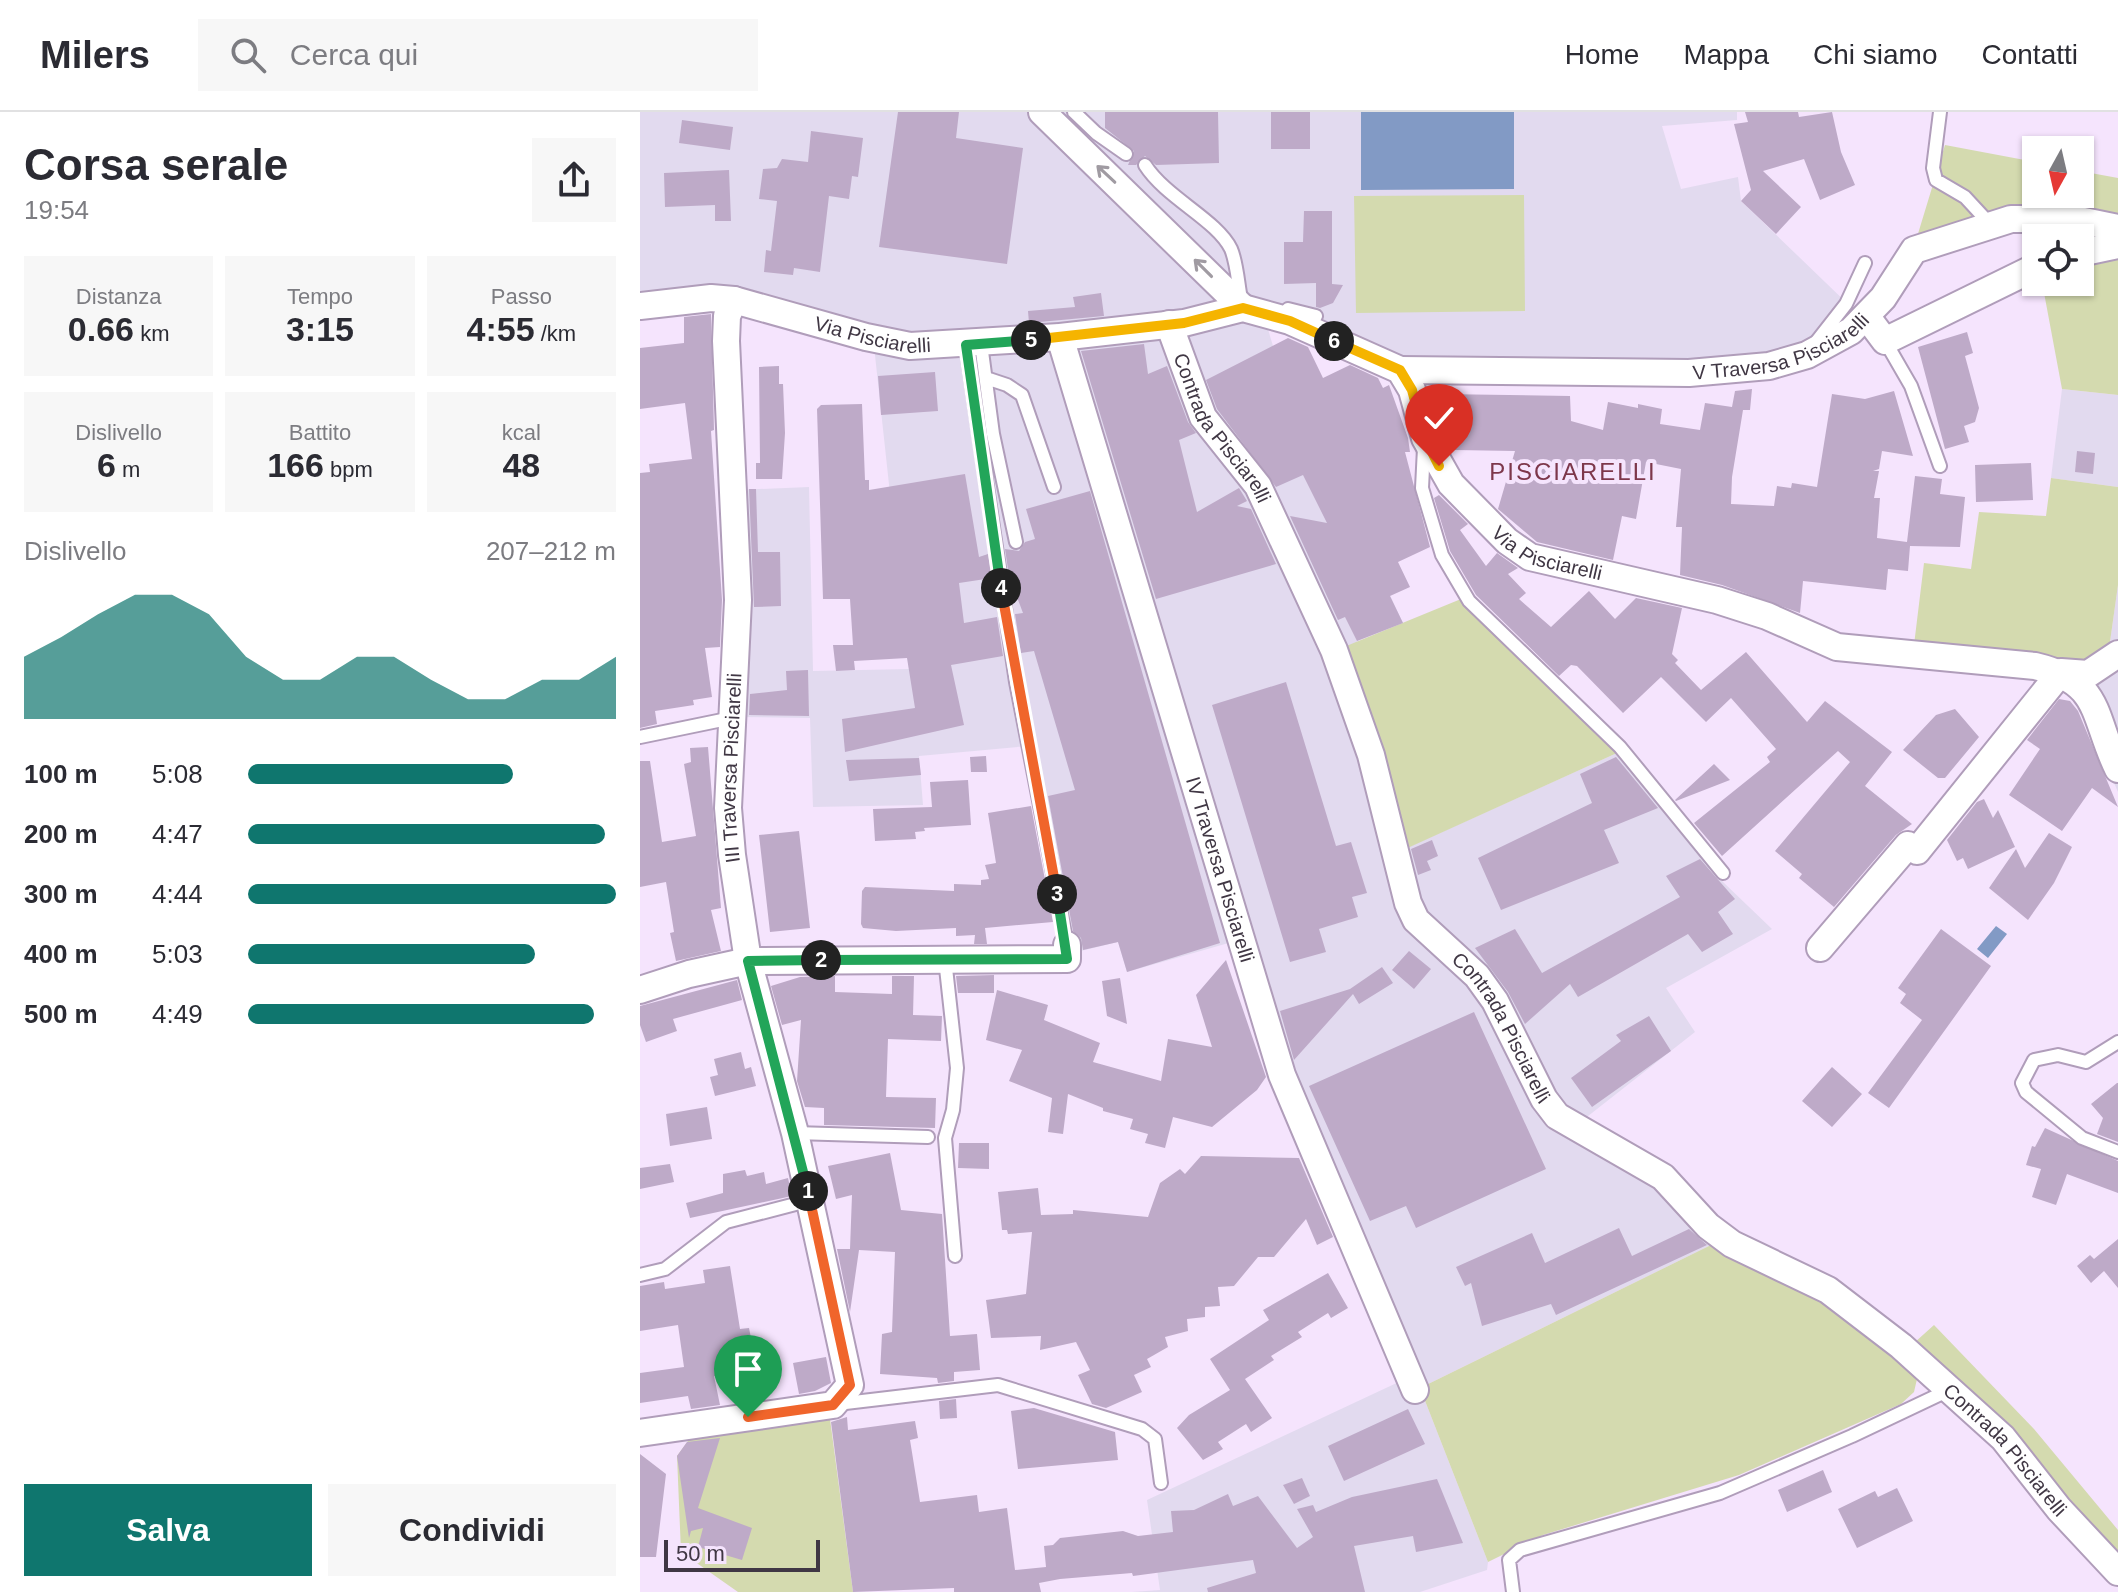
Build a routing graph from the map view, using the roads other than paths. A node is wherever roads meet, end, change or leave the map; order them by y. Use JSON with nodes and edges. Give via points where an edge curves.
{"nodes":[{"id":1,"x":1042,"y":112,"type":"edge"},
{"id":2,"x":1074,"y":112,"type":"edge"},
{"id":3,"x":1940,"y":112,"type":"edge"},
{"id":4,"x":1126,"y":154,"type":"dead end"},
{"id":5,"x":1145,"y":165,"type":"dead end"},
{"id":6,"x":1990,"y":224,"type":"junction"},
{"id":7,"x":2118,"y":228,"type":"edge"},
{"id":8,"x":2118,"y":245,"type":"edge"},
{"id":9,"x":2094,"y":250,"type":"edge"},
{"id":10,"x":1865,"y":263,"type":"dead end"},
{"id":11,"x":2022,"y":274,"type":"edge"},
{"id":12,"x":734,"y":300,"type":"junction"},
{"id":13,"x":640,"y":306,"type":"edge"},
{"id":14,"x":1243,"y":308,"type":"junction"},
{"id":15,"x":1316,"y":316,"type":"dead end"},
{"id":16,"x":1867,"y":317,"type":"junction"},
{"id":17,"x":1169,"y":324,"type":"junction"},
{"id":18,"x":1060,"y":337,"type":"junction"},
{"id":19,"x":1885,"y":341,"type":"junction"},
{"id":20,"x":973,"y":344,"type":"junction"},
{"id":21,"x":1807,"y":355,"type":"junction"},
{"id":22,"x":1400,"y":370,"type":"junction"},
{"id":23,"x":986,"y":378,"type":"junction"},
{"id":24,"x":1425,"y":438,"type":"junction"},
{"id":25,"x":1940,"y":466,"type":"dead end"},
{"id":26,"x":1054,"y":487,"type":"dead end"},
{"id":27,"x":1016,"y":542,"type":"dead end"},
{"id":28,"x":2118,"y":654,"type":"edge"},
{"id":29,"x":2061,"y":672,"type":"junction"},
{"id":30,"x":732,"y":718,"type":"junction"},
{"id":31,"x":640,"y":737,"type":"edge"},
{"id":32,"x":2118,"y":769,"type":"edge"},
{"id":33,"x":1723,"y":873,"type":"dead end"},
{"id":34,"x":1067,"y":945,"type":"joint"},
{"id":35,"x":1820,"y":948,"type":"dead end"},
{"id":36,"x":945,"y":959,"type":"junction"},
{"id":37,"x":748,"y":961,"type":"junction"},
{"id":38,"x":641,"y":986,"type":"edge"},
{"id":39,"x":2118,"y":1042,"type":"edge"},
{"id":40,"x":795,"y":1133,"type":"junction"},
{"id":41,"x":928,"y":1137,"type":"dead end"},
{"id":42,"x":2118,"y":1152,"type":"edge"},
{"id":43,"x":811,"y":1200,"type":"junction"},
{"id":44,"x":955,"y":1256,"type":"dead end"},
{"id":45,"x":640,"y":1275,"type":"edge"},
{"id":46,"x":1415,"y":1390,"type":"dead end"},
{"id":47,"x":1949,"y":1390,"type":"junction"},
{"id":48,"x":833,"y":1405,"type":"junction"},
{"id":49,"x":640,"y":1433,"type":"edge"},
{"id":50,"x":1161,"y":1483,"type":"dead end"},
{"id":51,"x":2118,"y":1572,"type":"edge"},
{"id":52,"x":1513,"y":1592,"type":"edge"}],
"edges":[{"from":14,"to":1,"type":"street","one_way":true},
{"from":2,"to":4,"type":"lane"},
{"from":3,"to":6,"type":"lane","via":[[1936,180],[1965,197]]},
{"from":5,"to":14,"type":"lane","via":[[1157,184],[1231,249]]},
{"from":6,"to":7,"type":"street","name":"V Traversa Pisciarelli","via":[[2032,217]]},
{"from":6,"to":16,"type":"street","name":"V Traversa Pisciarelli","via":[[1914,250]]},
{"from":8,"to":9,"type":"street"},
{"from":10,"to":21,"type":"lane","via":[[1846,304]]},
{"from":11,"to":19,"type":"street"},
{"from":12,"to":13,"type":"street","name":"Via Pisciarelli"},
{"from":12,"to":20,"type":"street","name":"Via Pisciarelli","via":[[910,346]]},
{"from":12,"to":30,"type":"street","name":"III Traversa Pisciarelli","via":[[726,341],[738,600]]},
{"from":14,"to":15,"type":"lane","via":[[1264,304]]},
{"from":14,"to":17,"type":"street","name":"Via Pisciarelli"},
{"from":14,"to":22,"type":"street","name":"Via Pisciarelli","via":[[1290,321]]},
{"from":16,"to":19,"type":"street"},
{"from":16,"to":21,"type":"street","name":"V Traversa Pisciarelli"},
{"from":17,"to":18,"type":"street","name":"Via Pisciarelli"},
{"from":17,"to":47,"type":"street","name":"Contrada Pisciarelli","via":[[1203,417],[1258,486],[1334,650],[1371,755],[1416,920],[1477,976],[1495,1001],[1544,1099],[1573,1127],[1663,1177],[1732,1244],[1828,1290]]},
{"from":18,"to":20,"type":"street","name":"Via Pisciarelli"},
{"from":18,"to":46,"type":"street","name":"IV Traversa Pisciarelli","via":[[1282,1075]]},
{"from":19,"to":25,"type":"lane","via":[[1911,386]]},
{"from":20,"to":23,"type":"lane"},
{"from":20,"to":34,"type":"lane","via":[[1013,666]]},
{"from":21,"to":22,"type":"street","name":"V Traversa Pisciarelli","via":[[1769,366],[1689,373]]},
{"from":22,"to":24,"type":"street","name":"Via Pisciarelli","via":[[1412,390]]},
{"from":23,"to":26,"type":"lane","via":[[1022,395]]},
{"from":23,"to":27,"type":"lane"},
{"from":24,"to":29,"type":"street","name":"Via Pisciarelli","via":[[1451,484],[1530,557],[1717,600],[1837,647]]},
{"from":24,"to":33,"type":"lane","via":[[1422,488],[1442,555],[1469,601],[1620,747]]},
{"from":28,"to":29,"type":"street","via":[[2088,674]]},
{"from":29,"to":32,"type":"street","via":[[2090,698]]},
{"from":29,"to":35,"type":"street","via":[[1917,851],[1908,845]]},
{"from":30,"to":31,"type":"lane"},
{"from":30,"to":37,"type":"street","name":"III Traversa Pisciarelli","via":[[728,808]]},
{"from":34,"to":36,"type":"street","via":[[1067,959]]},
{"from":36,"to":37,"type":"street"},
{"from":36,"to":44,"type":"lane","via":[[957,1068],[945,1138]]},
{"from":37,"to":38,"type":"street"},
{"from":37,"to":40,"type":"street","name":"III Traversa Pisciarelli"},
{"from":39,"to":42,"type":"lane","via":[[2086,1062],[2058,1055],[2034,1060],[2022,1083],[2082,1138]]},
{"from":40,"to":41,"type":"lane"},
{"from":40,"to":43,"type":"street","name":"III Traversa Pisciarelli"},
{"from":43,"to":45,"type":"lane","via":[[726,1222],[665,1269]]},
{"from":43,"to":48,"type":"street","name":"III Traversa Pisciarelli","via":[[850,1370],[850,1385]]},
{"from":47,"to":51,"type":"street","name":"Contrada Pisciarelli","via":[[2003,1438]]},
{"from":47,"to":52,"type":"lane","via":[[1720,1493],[1520,1550],[1509,1560]]},
{"from":48,"to":49,"type":"street"},
{"from":48,"to":50,"type":"lane","via":[[998,1385],[1142,1429],[1155,1439]]}]}
